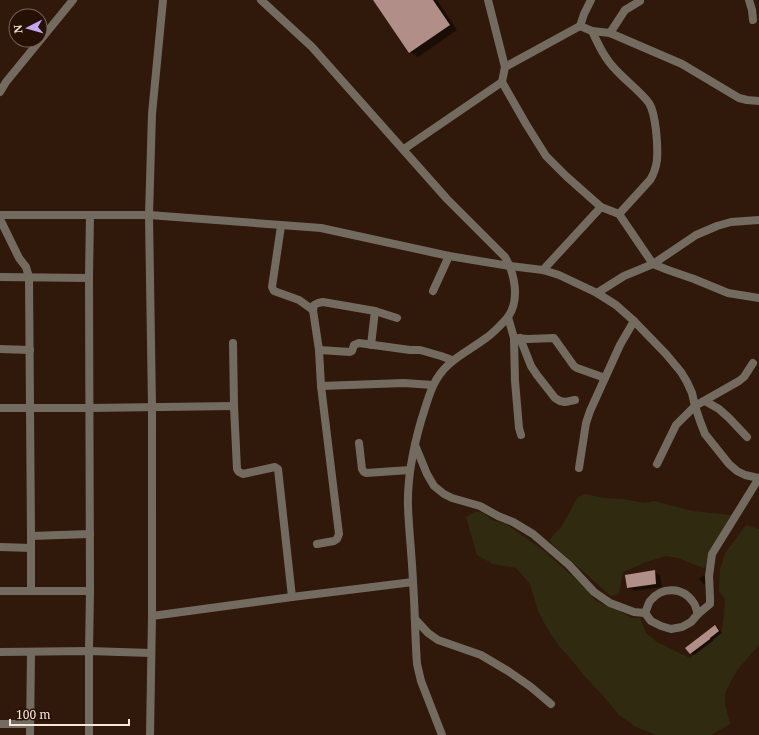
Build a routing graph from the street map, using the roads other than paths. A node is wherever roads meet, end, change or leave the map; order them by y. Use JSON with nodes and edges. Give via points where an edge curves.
{"nodes":[{"id":1,"x":73,"y":0,"type":"edge"},
{"id":2,"x":162,"y":0,"type":"edge"},
{"id":3,"x":261,"y":0,"type":"edge"},
{"id":4,"x":488,"y":0,"type":"edge"},
{"id":5,"x":591,"y":0,"type":"edge"},
{"id":6,"x":749,"y":0,"type":"edge"},
{"id":7,"x":640,"y":1,"type":"dead end"},
{"id":8,"x":753,"y":20,"type":"dead end"},
{"id":9,"x":580,"y":26,"type":"junction"},
{"id":10,"x":592,"y":31,"type":"junction"},
{"id":11,"x":610,"y":33,"type":"junction"},
{"id":12,"x":505,"y":67,"type":"junction"},
{"id":13,"x":502,"y":82,"type":"junction"},
{"id":14,"x":0,"y":92,"type":"edge"},
{"id":15,"x":759,"y":101,"type":"edge"},
{"id":16,"x":404,"y":150,"type":"junction"},
{"id":17,"x":601,"y":207,"type":"junction"},
{"id":18,"x":619,"y":214,"type":"junction"},
{"id":19,"x":0,"y":215,"type":"edge"},
{"id":20,"x":90,"y":215,"type":"junction"},
{"id":21,"x":149,"y":215,"type":"junction"},
{"id":22,"x":0,"y":219,"type":"edge"},
{"id":23,"x":759,"y":220,"type":"edge"},
{"id":24,"x":281,"y":226,"type":"junction"},
{"id":25,"x":449,"y":256,"type":"junction"},
{"id":26,"x":653,"y":264,"type":"junction"},
{"id":27,"x":510,"y":266,"type":"junction"},
{"id":28,"x":543,"y":270,"type":"junction"},
{"id":29,"x":0,"y":277,"type":"edge"},
{"id":30,"x":29,"y":277,"type":"junction"},
{"id":31,"x":89,"y":278,"type":"junction"},
{"id":32,"x":434,"y":291,"type":"dead end"},
{"id":33,"x":597,"y":293,"type":"junction"},
{"id":34,"x":759,"y":298,"type":"edge"},
{"id":35,"x":313,"y":310,"type":"junction"},
{"id":36,"x":375,"y":311,"type":"junction"},
{"id":37,"x":508,"y":317,"type":"junction"},
{"id":38,"x":397,"y":318,"type":"dead end"},
{"id":39,"x":634,"y":321,"type":"junction"},
{"id":40,"x":517,"y":338,"type":"junction"},
{"id":41,"x":233,"y":343,"type":"dead end"},
{"id":42,"x":371,"y":345,"type":"junction"},
{"id":43,"x":0,"y":349,"type":"edge"},
{"id":44,"x":30,"y":350,"type":"junction"},
{"id":45,"x":319,"y":350,"type":"junction"},
{"id":46,"x":452,"y":360,"type":"junction"},
{"id":47,"x":753,"y":363,"type":"dead end"},
{"id":48,"x":604,"y":378,"type":"junction"},
{"id":49,"x":433,"y":385,"type":"junction"},
{"id":50,"x":321,"y":386,"type":"junction"},
{"id":51,"x":575,"y":400,"type":"dead end"},
{"id":52,"x":705,"y":401,"type":"junction"},
{"id":53,"x":234,"y":406,"type":"junction"},
{"id":54,"x":695,"y":406,"type":"junction"},
{"id":55,"x":152,"y":407,"type":"junction"},
{"id":56,"x":0,"y":408,"type":"edge"},
{"id":57,"x":30,"y":408,"type":"junction"},
{"id":58,"x":89,"y":408,"type":"junction"},
{"id":59,"x":521,"y":435,"type":"dead end"},
{"id":60,"x":747,"y":437,"type":"dead end"},
{"id":61,"x":359,"y":443,"type":"dead end"},
{"id":62,"x":415,"y":444,"type":"junction"},
{"id":63,"x":657,"y":464,"type":"dead end"},
{"id":64,"x":579,"y":468,"type":"dead end"},
{"id":65,"x":410,"y":470,"type":"junction"},
{"id":66,"x":759,"y":478,"type":"edge"},
{"id":67,"x":90,"y":534,"type":"junction"},
{"id":68,"x":31,"y":536,"type":"junction"},
{"id":69,"x":317,"y":544,"type":"dead end"},
{"id":70,"x":0,"y":547,"type":"edge"},
{"id":71,"x":31,"y":548,"type":"junction"},
{"id":72,"x":413,"y":582,"type":"junction"},
{"id":73,"x":0,"y":591,"type":"edge"},
{"id":74,"x":31,"y":591,"type":"junction"},
{"id":75,"x":90,"y":591,"type":"junction"},
{"id":76,"x":292,"y":597,"type":"junction"},
{"id":77,"x":645,"y":613,"type":"junction"},
{"id":78,"x":698,"y":614,"type":"junction"},
{"id":79,"x":152,"y":616,"type":"junction"},
{"id":80,"x":415,"y":619,"type":"junction"},
{"id":81,"x":89,"y":651,"type":"junction"},
{"id":82,"x":0,"y":652,"type":"edge"},
{"id":83,"x":30,"y":652,"type":"junction"},
{"id":84,"x":151,"y":653,"type":"junction"},
{"id":85,"x":551,"y":704,"type":"dead end"},
{"id":86,"x":0,"y":724,"type":"edge"},
{"id":87,"x":30,"y":724,"type":"junction"},
{"id":88,"x":30,"y":735,"type":"edge"},
{"id":89,"x":89,"y":735,"type":"edge"},
{"id":90,"x":150,"y":735,"type":"edge"},
{"id":91,"x":442,"y":735,"type":"edge"}],
"edges":[{"from":1,"to":14,"type":"street"},
{"from":2,"to":21,"type":"street","via":[[152,114]]},
{"from":3,"to":16,"type":"street","via":[[312,47]]},
{"from":4,"to":12,"type":"street"},
{"from":5,"to":9,"type":"street"},
{"from":6,"to":8,"type":"street"},
{"from":7,"to":11,"type":"street","via":[[625,10]]},
{"from":9,"to":10,"type":"street"},
{"from":9,"to":12,"type":"street"},
{"from":10,"to":11,"type":"street"},
{"from":10,"to":18,"type":"street","via":[[606,60],[648,101],[655,124],[657,159],[653,174]]},
{"from":11,"to":15,"type":"street","via":[[682,64],[739,98]]},
{"from":12,"to":13,"type":"street"},
{"from":13,"to":16,"type":"street"},
{"from":13,"to":17,"type":"street","via":[[546,156]]},
{"from":16,"to":27,"type":"street","via":[[447,200],[505,257]]},
{"from":17,"to":18,"type":"street"},
{"from":17,"to":28,"type":"street"},
{"from":18,"to":26,"type":"street"},
{"from":19,"to":20,"type":"street"},
{"from":20,"to":21,"type":"street"},
{"from":20,"to":31,"type":"street"},
{"from":21,"to":24,"type":"street"},
{"from":21,"to":55,"type":"street"},
{"from":22,"to":30,"type":"street"},
{"from":23,"to":26,"type":"street","via":[[717,226],[696,235]]},
{"from":24,"to":25,"type":"street","via":[[321,228]]},
{"from":24,"to":35,"type":"street","via":[[272,287],[274,291],[299,300]]},
{"from":25,"to":27,"type":"street"},
{"from":25,"to":32,"type":"street"},
{"from":26,"to":33,"type":"street","via":[[624,276]]},
{"from":26,"to":34,"type":"street","via":[[728,293]]},
{"from":27,"to":28,"type":"street"},
{"from":27,"to":37,"type":"street","via":[[515,294]]},
{"from":28,"to":33,"type":"street"},
{"from":29,"to":30,"type":"street"},
{"from":30,"to":31,"type":"street"},
{"from":30,"to":44,"type":"street"},
{"from":31,"to":58,"type":"street"},
{"from":33,"to":39,"type":"street"},
{"from":35,"to":36,"type":"street","via":[[314,305],[323,302]]},
{"from":35,"to":45,"type":"street"},
{"from":36,"to":38,"type":"street"},
{"from":36,"to":42,"type":"street"},
{"from":37,"to":40,"type":"street"},
{"from":37,"to":46,"type":"street","via":[[487,338]]},
{"from":39,"to":48,"type":"street"},
{"from":39,"to":54,"type":"street","via":[[681,372],[692,393]]},
{"from":40,"to":48,"type":"street","via":[[554,338],[576,368]]},
{"from":40,"to":51,"type":"street","via":[[531,366],[555,398],[565,402]]},
{"from":40,"to":59,"type":"street","via":[[515,381]]},
{"from":41,"to":53,"type":"street"},
{"from":42,"to":45,"type":"street","via":[[356,344],[350,352]]},
{"from":42,"to":46,"type":"street","via":[[420,350]]},
{"from":43,"to":44,"type":"street"},
{"from":44,"to":57,"type":"street"},
{"from":45,"to":50,"type":"street"},
{"from":46,"to":49,"type":"street"},
{"from":47,"to":52,"type":"street","via":[[739,381]]},
{"from":48,"to":64,"type":"street","via":[[586,423]]},
{"from":49,"to":50,"type":"street","via":[[404,383]]},
{"from":49,"to":62,"type":"street"},
{"from":50,"to":69,"type":"street","via":[[339,534],[334,541]]},
{"from":52,"to":54,"type":"street"},
{"from":52,"to":60,"type":"street","via":[[730,418]]},
{"from":53,"to":55,"type":"street"},
{"from":53,"to":76,"type":"street","via":[[236,464],[239,472],[243,474],[277,467],[279,471]]},
{"from":54,"to":63,"type":"street","via":[[676,425]]},
{"from":54,"to":66,"type":"street","via":[[706,434],[729,464],[745,475]]},
{"from":55,"to":58,"type":"street"},
{"from":55,"to":79,"type":"street"},
{"from":56,"to":57,"type":"street"},
{"from":57,"to":58,"type":"street"},
{"from":57,"to":68,"type":"street"},
{"from":58,"to":67,"type":"street"},
{"from":61,"to":65,"type":"street","via":[[364,472]]},
{"from":62,"to":65,"type":"street"},
{"from":62,"to":77,"type":"street","via":[[427,474],[434,486],[444,494],[480,506],[534,534],[599,596],[623,608]]},
{"from":65,"to":72,"type":"street","via":[[408,506]]},
{"from":66,"to":78,"type":"street","via":[[712,554],[709,576],[710,604]]},
{"from":67,"to":68,"type":"street"},
{"from":67,"to":75,"type":"street"},
{"from":68,"to":71,"type":"street"},
{"from":70,"to":71,"type":"street"},
{"from":71,"to":74,"type":"street"},
{"from":72,"to":76,"type":"street"},
{"from":72,"to":80,"type":"street"},
{"from":73,"to":74,"type":"street"},
{"from":74,"to":75,"type":"street"},
{"from":75,"to":81,"type":"street"},
{"from":76,"to":79,"type":"street"},
{"from":77,"to":78,"type":"street","via":[[651,621],[671,629],[691,622]]},
{"from":77,"to":78,"type":"street","via":[[649,602],[656,594],[678,590],[694,603]]},
{"from":79,"to":84,"type":"street"},
{"from":80,"to":85,"type":"street","via":[[438,640],[481,655],[531,687]]},
{"from":80,"to":91,"type":"street","via":[[417,664]]},
{"from":81,"to":83,"type":"street"},
{"from":81,"to":84,"type":"street"},
{"from":81,"to":89,"type":"street"},
{"from":82,"to":83,"type":"street"},
{"from":83,"to":87,"type":"street"},
{"from":84,"to":90,"type":"street"},
{"from":86,"to":87,"type":"street"},
{"from":87,"to":88,"type":"street"}]}
